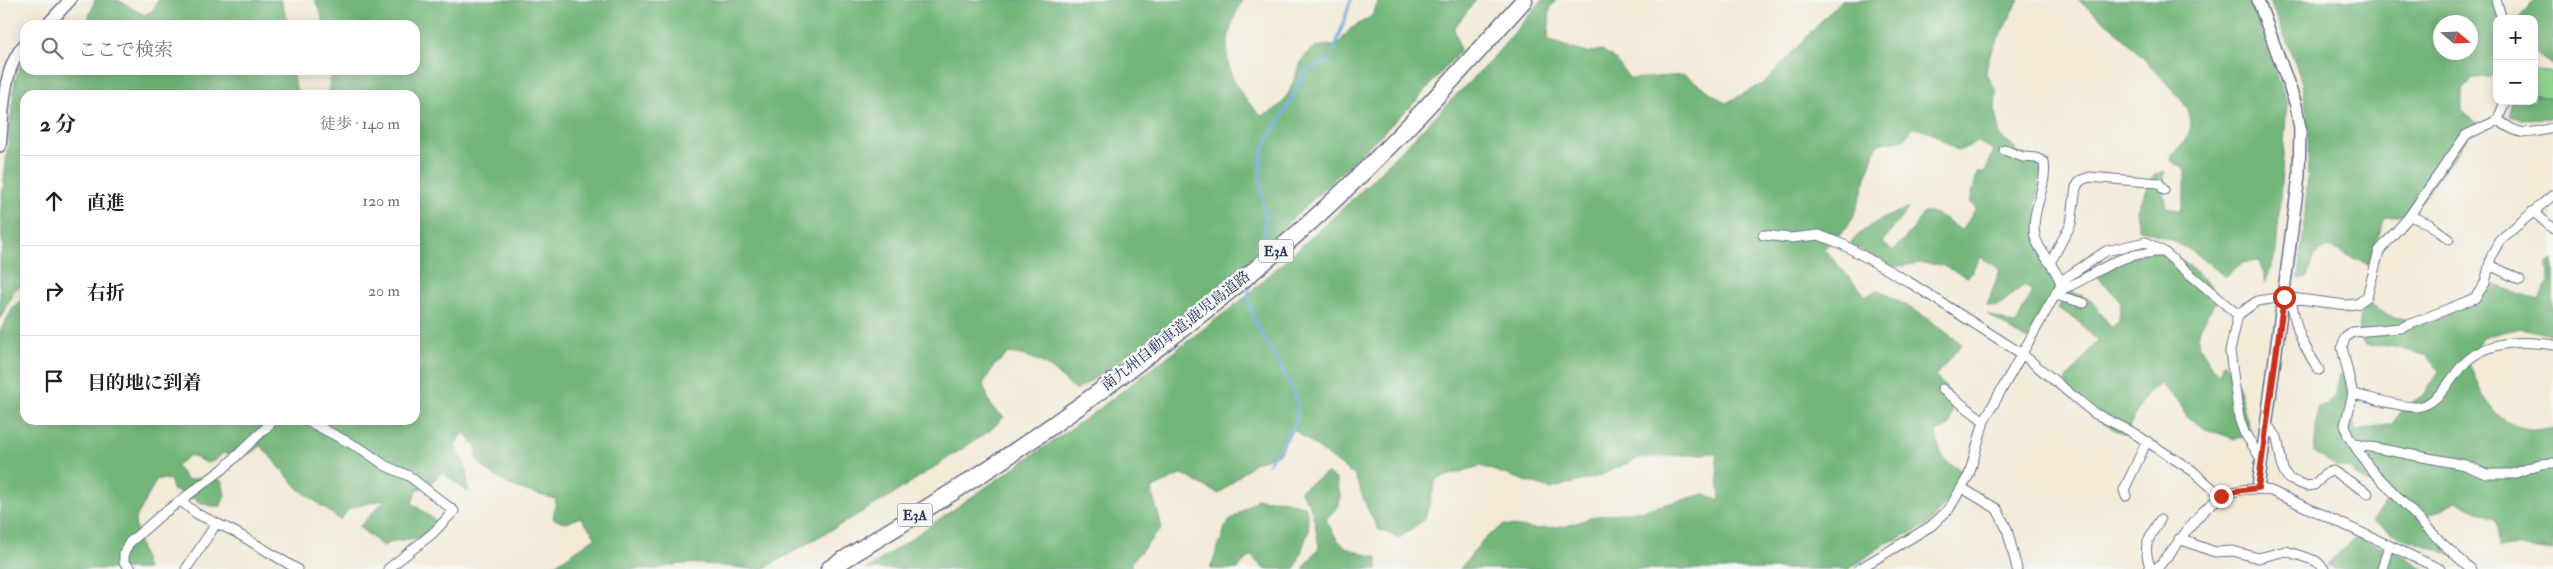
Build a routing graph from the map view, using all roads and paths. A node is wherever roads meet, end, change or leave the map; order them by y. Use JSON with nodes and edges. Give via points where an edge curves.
{"nodes":[{"id":1,"x":70,"y":0,"type":"edge"},
{"id":2,"x":1524,"y":0,"type":"edge"},
{"id":3,"x":2258,"y":0,"type":"edge"},
{"id":4,"x":2496,"y":0,"type":"edge"},
{"id":5,"x":2501,"y":15,"type":"edge"},
{"id":6,"x":52,"y":20,"type":"edge"},
{"id":7,"x":20,"y":49,"type":"edge"},
{"id":8,"x":2504,"y":105,"type":"edge"},
{"id":9,"x":2498,"y":120,"type":"junction"},
{"id":10,"x":2553,"y":128,"type":"edge"},
{"id":11,"x":0,"y":146,"type":"edge"},
{"id":12,"x":2004,"y":150,"type":"dead end"},
{"id":13,"x":2164,"y":190,"type":"dead end"},
{"id":14,"x":2553,"y":195,"type":"edge"},
{"id":15,"x":2533,"y":212,"type":"junction"},
{"id":16,"x":2410,"y":216,"type":"junction"},
{"id":17,"x":2553,"y":229,"type":"edge"},
{"id":18,"x":1763,"y":235,"type":"dead end"},
{"id":19,"x":2449,"y":240,"type":"dead end"},
{"id":20,"x":2051,"y":261,"type":"junction"},
{"id":21,"x":2490,"y":265,"type":"junction"},
{"id":22,"x":2520,"y":280,"type":"dead end"},
{"id":23,"x":2058,"y":290,"type":"junction"},
{"id":24,"x":2288,"y":298,"type":"junction"},
{"id":25,"x":2084,"y":303,"type":"dead end"},
{"id":26,"x":2238,"y":315,"type":"junction"},
{"id":27,"x":2553,"y":345,"type":"edge"},
{"id":28,"x":2022,"y":354,"type":"junction"},
{"id":29,"x":2319,"y":370,"type":"dead end"},
{"id":30,"x":1942,"y":389,"type":"dead end"},
{"id":31,"x":2353,"y":394,"type":"junction"},
{"id":32,"x":1984,"y":421,"type":"junction"},
{"id":33,"x":269,"y":425,"type":"edge"},
{"id":34,"x":316,"y":425,"type":"edge"},
{"id":35,"x":2267,"y":425,"type":"junction"},
{"id":36,"x":2147,"y":441,"type":"junction"},
{"id":37,"x":2355,"y":444,"type":"junction"},
{"id":38,"x":2262,"y":460,"type":"junction"},
{"id":39,"x":1001,"y":461,"type":"junction"},
{"id":40,"x":2553,"y":463,"type":"edge"},
{"id":41,"x":1962,"y":488,"type":"junction"},
{"id":42,"x":2258,"y":488,"type":"junction"},
{"id":43,"x":2368,"y":493,"type":"dead end"},
{"id":44,"x":2126,"y":496,"type":"dead end"},
{"id":45,"x":2221,"y":496,"type":"junction"},
{"id":46,"x":181,"y":501,"type":"junction"},
{"id":47,"x":2160,"y":520,"type":"dead end"},
{"id":48,"x":216,"y":524,"type":"junction"},
{"id":49,"x":2179,"y":539,"type":"junction"},
{"id":50,"x":2389,"y":545,"type":"junction"},
{"id":51,"x":131,"y":569,"type":"edge"},
{"id":52,"x":186,"y":569,"type":"edge"},
{"id":53,"x":297,"y":569,"type":"edge"},
{"id":54,"x":388,"y":569,"type":"edge"},
{"id":55,"x":829,"y":569,"type":"edge"},
{"id":56,"x":849,"y":569,"type":"edge"},
{"id":57,"x":1859,"y":569,"type":"edge"},
{"id":58,"x":2017,"y":569,"type":"edge"},
{"id":59,"x":2156,"y":569,"type":"edge"},
{"id":60,"x":2324,"y":569,"type":"edge"},
{"id":61,"x":2382,"y":569,"type":"edge"},
{"id":62,"x":2440,"y":569,"type":"edge"},
{"id":63,"x":2471,"y":569,"type":"edge"}],
"edges":[{"from":1,"to":6,"type":"street"},
{"from":2,"to":39,"type":"highway","name":"南九州自動車道;鹿児島道路","number":"E3A","via":[[1362,172],[1291,238],[1191,321]]},
{"from":3,"to":24,"type":"street","via":[[2296,104],[2300,129]]},
{"from":4,"to":5,"type":"street"},
{"from":7,"to":11,"type":"street","via":[[11,68]]},
{"from":8,"to":9,"type":"street"},
{"from":9,"to":10,"type":"street","via":[[2513,131],[2526,134]]},
{"from":9,"to":16,"type":"street","via":[[2466,135]]},
{"from":12,"to":20,"type":"street","via":[[2044,162],[2035,237]]},
{"from":13,"to":20,"type":"street","via":[[2159,183],[2090,177],[2081,180],[2076,187],[2071,224]]},
{"from":14,"to":15,"type":"street"},
{"from":15,"to":17,"type":"street"},
{"from":15,"to":21,"type":"street","via":[[2500,240]]},
{"from":16,"to":19,"type":"street","via":[[2429,224]]},
{"from":16,"to":24,"type":"street","via":[[2379,251],[2367,297],[2358,304],[2346,306]]},
{"from":18,"to":28,"type":"street","via":[[1790,238],[1819,235],[1844,245]]},
{"from":20,"to":23,"type":"street"},
{"from":21,"to":22,"type":"street"},
{"from":21,"to":31,"type":"street","via":[[2485,283],[2475,298],[2401,328],[2353,332],[2345,338],[2343,360]]},
{"from":23,"to":25,"type":"street"},
{"from":23,"to":26,"type":"street","via":[[2064,279],[2106,251],[2146,242],[2164,252]]},
{"from":23,"to":28,"type":"street"},
{"from":24,"to":26,"type":"street","via":[[2257,301]]},
{"from":24,"to":29,"type":"street","via":[[2295,328]]},
{"from":24,"to":35,"type":"street"},
{"from":26,"to":38,"type":"street","via":[[2230,351],[2239,418]]},
{"from":27,"to":31,"type":"street","via":[[2530,341],[2501,344],[2480,351],[2462,365],[2437,396],[2416,407]]},
{"from":28,"to":32,"type":"street"},
{"from":28,"to":36,"type":"street","via":[[2094,413]]},
{"from":30,"to":32,"type":"street"},
{"from":31,"to":37,"type":"street","via":[[2345,425]]},
{"from":32,"to":41,"type":"street","via":[[1969,475]]},
{"from":33,"to":46,"type":"street","via":[[223,469]]},
{"from":34,"to":54,"type":"street","via":[[409,476],[454,511],[433,533]]},
{"from":35,"to":38,"type":"street"},
{"from":35,"to":43,"type":"street","via":[[2277,438],[2283,470],[2289,479],[2307,486],[2314,485],[2333,471]]},
{"from":36,"to":44,"type":"street","via":[[2124,490]]},
{"from":36,"to":45,"type":"street","via":[[2193,471]]},
{"from":37,"to":40,"type":"street","via":[[2465,465],[2486,474],[2513,474]]},
{"from":37,"to":63,"type":"street","via":[[2369,467]]},
{"from":38,"to":42,"type":"street"},
{"from":39,"to":55,"type":"highway","name":"南九州自動車道;鹿児島道路","number":"E3A"},
{"from":39,"to":56,"type":"highway"},
{"from":41,"to":57,"type":"street","via":[[1950,509],[1931,526]]},
{"from":41,"to":58,"type":"street","via":[[1998,509]]},
{"from":42,"to":45,"type":"street"},
{"from":42,"to":50,"type":"street"},
{"from":45,"to":49,"type":"street","via":[[2202,511]]},
{"from":46,"to":48,"type":"street"},
{"from":46,"to":51,"type":"street","via":[[129,543],[124,562]]},
{"from":47,"to":59,"type":"street","via":[[2147,540],[2145,554]]},
{"from":48,"to":52,"type":"street"},
{"from":48,"to":53,"type":"street"},
{"from":49,"to":59,"type":"street"},
{"from":49,"to":60,"type":"street","via":[[2215,552],[2233,551],[2258,558],[2286,551],[2316,561]]},
{"from":50,"to":61,"type":"street"},
{"from":50,"to":62,"type":"street"}]}
